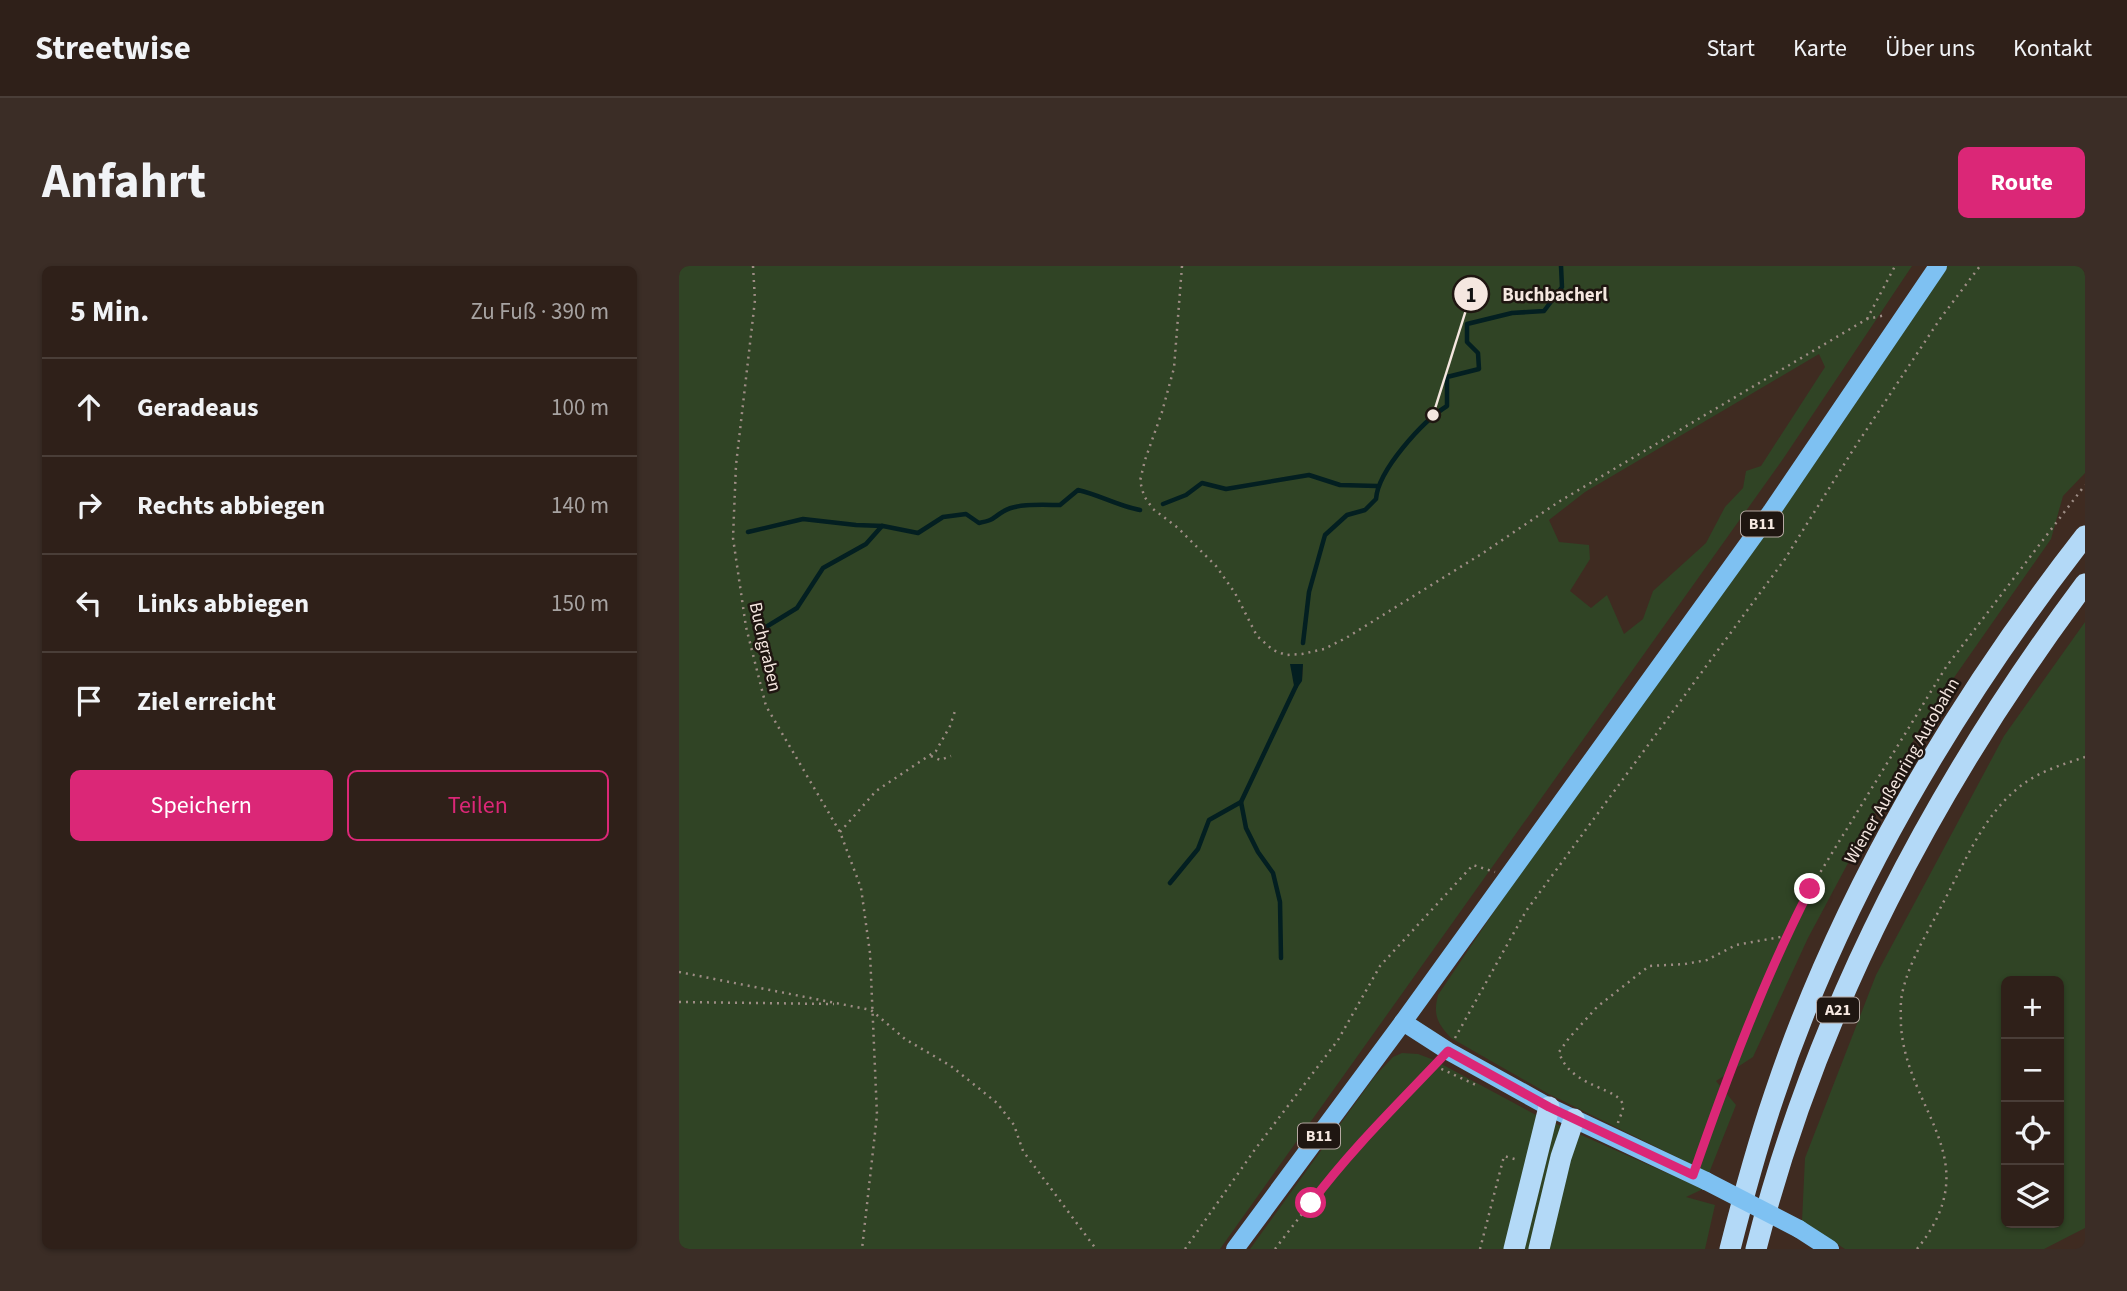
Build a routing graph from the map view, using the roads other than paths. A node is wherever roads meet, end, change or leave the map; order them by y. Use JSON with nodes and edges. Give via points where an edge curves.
{"nodes":[{"id":1,"x":1938,"y":266,"type":"edge"},
{"id":2,"x":2085,"y":536,"type":"edge"},
{"id":3,"x":2085,"y":584,"type":"edge"},
{"id":4,"x":1402,"y":1022,"type":"junction"},
{"id":5,"x":1549,"y":1107,"type":"junction"},
{"id":6,"x":1574,"y":1119,"type":"junction"},
{"id":7,"x":1235,"y":1249,"type":"edge"},
{"id":8,"x":1514,"y":1249,"type":"edge"},
{"id":9,"x":1539,"y":1249,"type":"edge"},
{"id":10,"x":1730,"y":1249,"type":"edge"},
{"id":11,"x":1756,"y":1249,"type":"edge"},
{"id":12,"x":1830,"y":1249,"type":"edge"}],
"edges":[{"from":1,"to":4,"type":"main road","number":"B11","via":[[1771,512]]},
{"from":2,"to":10,"type":"highway","name":"Wiener Außenring Autobahn","number":"A21","via":[[1971,693],[1853,905],[1774,1095]]},
{"from":3,"to":11,"type":"highway","number":"A21","via":[[1989,723],[1878,920],[1799,1108]]},
{"from":4,"to":5,"type":"main road"},
{"from":4,"to":7,"type":"main road","number":"B11"},
{"from":5,"to":6,"type":"main road"},
{"from":5,"to":8,"type":"highway"},
{"from":6,"to":9,"type":"highway","via":[[1560,1157]]},
{"from":6,"to":12,"type":"main road","bridge":true,"via":[[1753,1203]]}]}
